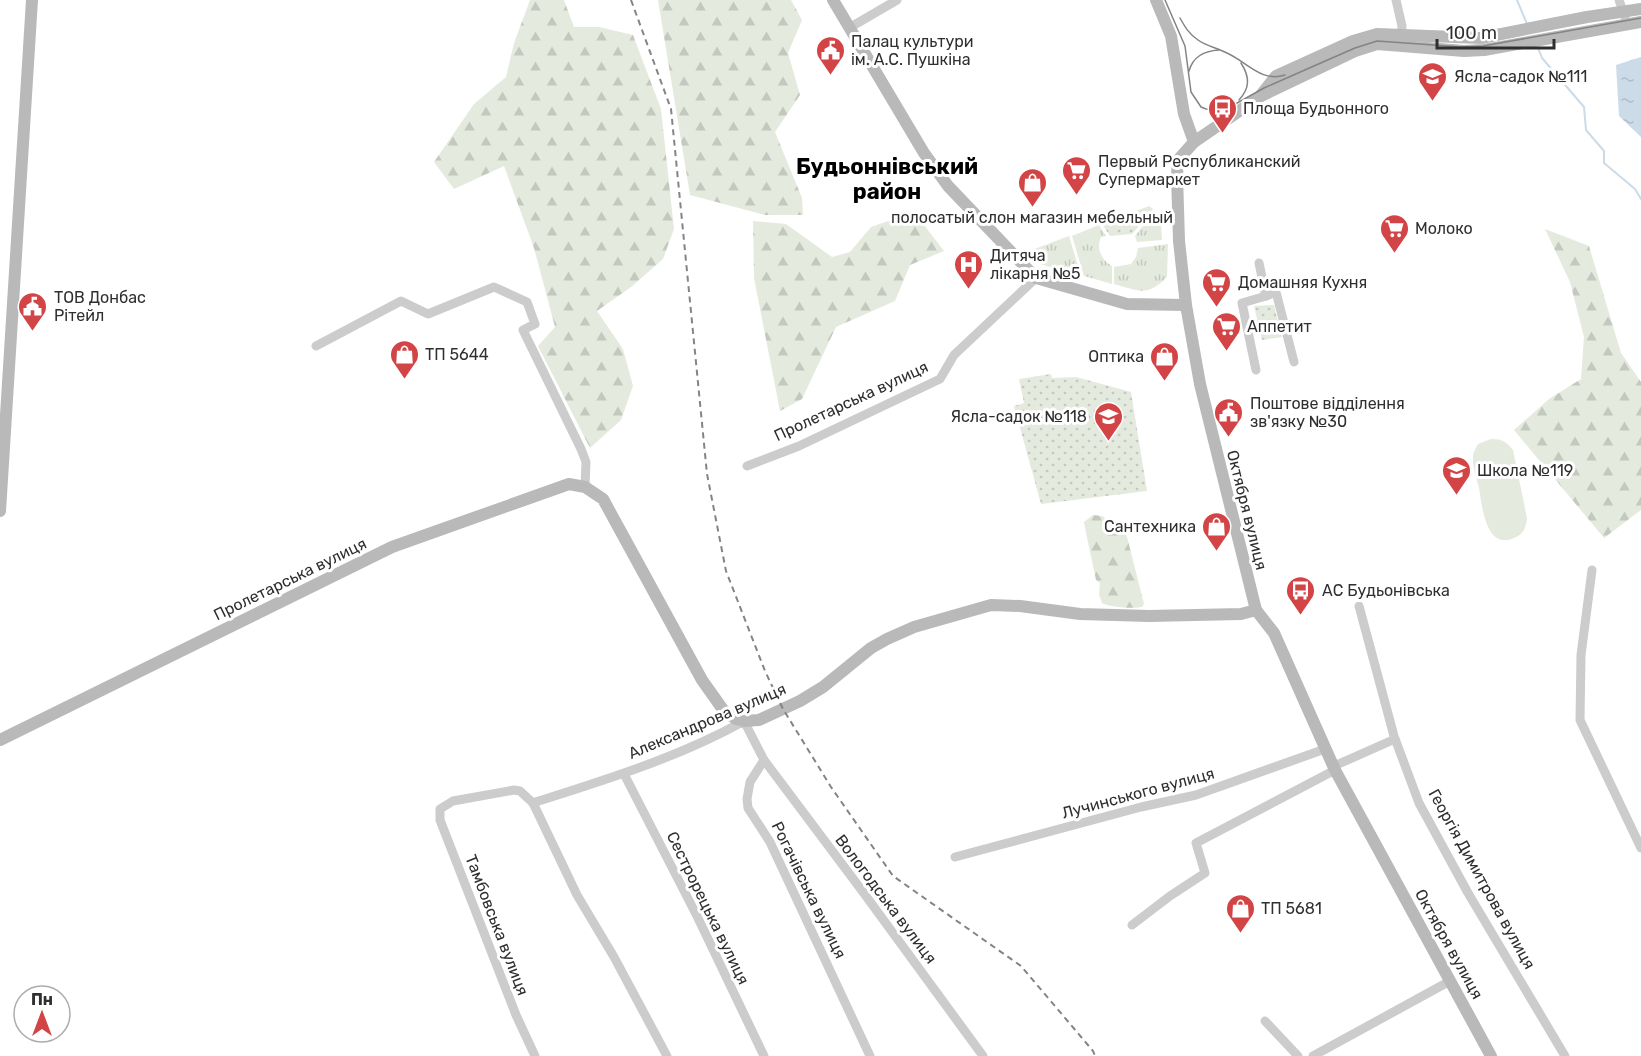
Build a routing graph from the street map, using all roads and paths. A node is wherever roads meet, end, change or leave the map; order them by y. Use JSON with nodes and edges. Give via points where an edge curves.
{"nodes":[{"id":1,"x":32,"y":0,"type":"edge"},
{"id":2,"x":832,"y":0,"type":"edge"},
{"id":3,"x":897,"y":0,"type":"edge"},
{"id":4,"x":1156,"y":0,"type":"edge"},
{"id":5,"x":1396,"y":0,"type":"edge"},
{"id":6,"x":1641,"y":9,"type":"edge"},
{"id":7,"x":1623,"y":12,"type":"edge"},
{"id":8,"x":1641,"y":22,"type":"edge"},
{"id":9,"x":849,"y":28,"type":"junction"},
{"id":10,"x":1514,"y":38,"type":"junction"},
{"id":11,"x":1401,"y":40,"type":"junction"},
{"id":12,"x":1194,"y":142,"type":"junction"},
{"id":13,"x":1259,"y":262,"type":"dead end"},
{"id":14,"x":1036,"y":278,"type":"junction"},
{"id":15,"x":1266,"y":296,"type":"junction"},
{"id":16,"x":1186,"y":305,"type":"junction"},
{"id":17,"x":316,"y":346,"type":"dead end"},
{"id":18,"x":1294,"y":362,"type":"dead end"},
{"id":19,"x":1256,"y":370,"type":"dead end"},
{"id":20,"x":747,"y":466,"type":"dead end"},
{"id":21,"x":585,"y":487,"type":"junction"},
{"id":22,"x":0,"y":511,"type":"edge"},
{"id":23,"x":1592,"y":570,"type":"dead end"},
{"id":24,"x":1359,"y":606,"type":"dead end"},
{"id":25,"x":1256,"y":610,"type":"junction"},
{"id":26,"x":744,"y":721,"type":"junction"},
{"id":27,"x":1395,"y":738,"type":"junction"},
{"id":28,"x":0,"y":740,"type":"edge"},
{"id":29,"x":1325,"y":749,"type":"junction"},
{"id":30,"x":764,"y":760,"type":"junction"},
{"id":31,"x":1335,"y":768,"type":"junction"},
{"id":32,"x":624,"y":774,"type":"junction"},
{"id":33,"x":533,"y":803,"type":"junction"},
{"id":34,"x":1641,"y":848,"type":"edge"},
{"id":35,"x":955,"y":857,"type":"dead end"},
{"id":36,"x":1132,"y":925,"type":"dead end"},
{"id":37,"x":1450,"y":981,"type":"junction"},
{"id":38,"x":1265,"y":1021,"type":"dead end"},
{"id":39,"x":535,"y":1056,"type":"edge"},
{"id":40,"x":667,"y":1056,"type":"edge"},
{"id":41,"x":764,"y":1056,"type":"edge"},
{"id":42,"x":870,"y":1056,"type":"edge"},
{"id":43,"x":983,"y":1056,"type":"edge"},
{"id":44,"x":1298,"y":1056,"type":"edge"},
{"id":45,"x":1313,"y":1056,"type":"edge"},
{"id":46,"x":1491,"y":1056,"type":"edge"},
{"id":47,"x":1565,"y":1056,"type":"edge"}],
"edges":[{"from":1,"to":22,"type":"street"},
{"from":2,"to":9,"type":"street"},
{"from":3,"to":9,"type":"street"},
{"from":4,"to":12,"type":"street","via":[[1171,36]]},
{"from":5,"to":11,"type":"street"},
{"from":6,"to":7,"type":"street"},
{"from":7,"to":8,"type":"street"},
{"from":7,"to":10,"type":"street","via":[[1563,22]]},
{"from":7,"to":10,"type":"street","via":[[1571,33]]},
{"from":9,"to":14,"type":"street","via":[[948,186]]},
{"from":10,"to":11,"type":"street","via":[[1484,50],[1464,51]]},
{"from":11,"to":12,"type":"street","via":[[1355,51],[1261,96]]},
{"from":12,"to":16,"type":"street","name":"Октября вулиця","via":[[1178,160],[1177,175]]},
{"from":13,"to":15,"type":"street"},
{"from":14,"to":16,"type":"street","via":[[1127,304]]},
{"from":14,"to":20,"type":"street","name":"Пролетарська вулиця","via":[[954,355],[940,379],[800,446]]},
{"from":15,"to":18,"type":"street","via":[[1276,292]]},
{"from":15,"to":19,"type":"street","via":[[1242,303]]},
{"from":16,"to":25,"type":"street","name":"Октября вулиця","via":[[1200,384]]},
{"from":17,"to":21,"type":"street","via":[[401,301],[428,314],[494,287],[527,302],[535,324],[523,330],[581,449],[586,462]]},
{"from":21,"to":26,"type":"street","via":[[603,499],[702,680],[724,711]]},
{"from":21,"to":28,"type":"street","name":"Пролетарська вулиця","via":[[569,484],[392,547]]},
{"from":23,"to":34,"type":"street","via":[[1581,655],[1580,720]]},
{"from":24,"to":27,"type":"street","name":"Георгія Димитрова вулиця"},
{"from":25,"to":26,"type":"street","name":"Александрова вулиця","via":[[1241,614],[1137,616],[991,605],[914,627],[887,639],[800,701],[759,720]]},
{"from":25,"to":29,"type":"street","name":"Октября вулиця","via":[[1274,633]]},
{"from":26,"to":30,"type":"street"},
{"from":26,"to":32,"type":"street","name":"Александрова вулиця"},
{"from":27,"to":31,"type":"street"},
{"from":27,"to":47,"type":"street","name":"Георгія Димитрова вулиця","via":[[1419,803]]},
{"from":29,"to":31,"type":"street","name":"Октября вулиця"},
{"from":29,"to":35,"type":"street","name":"Лучинського вулиця","via":[[1196,795]]},
{"from":30,"to":42,"type":"street","name":"Рогачівська вулиця","via":[[750,782],[748,808],[770,842]]},
{"from":30,"to":43,"type":"street","name":"Вологодська вулиця"},
{"from":31,"to":36,"type":"street","via":[[1196,843],[1205,873]]},
{"from":31,"to":37,"type":"street","name":"Октября вулиця"},
{"from":32,"to":33,"type":"street","name":"Александрова вулиця"},
{"from":32,"to":41,"type":"street","name":"Сестрорецька вулиця"},
{"from":33,"to":39,"type":"street","name":"Тамбовська вулиця","via":[[514,790],[445,804],[440,809],[441,820]]},
{"from":33,"to":40,"type":"street","via":[[577,895]]},
{"from":37,"to":45,"type":"street"},
{"from":37,"to":46,"type":"street","name":"Октября вулиця"},
{"from":38,"to":44,"type":"street"}]}
